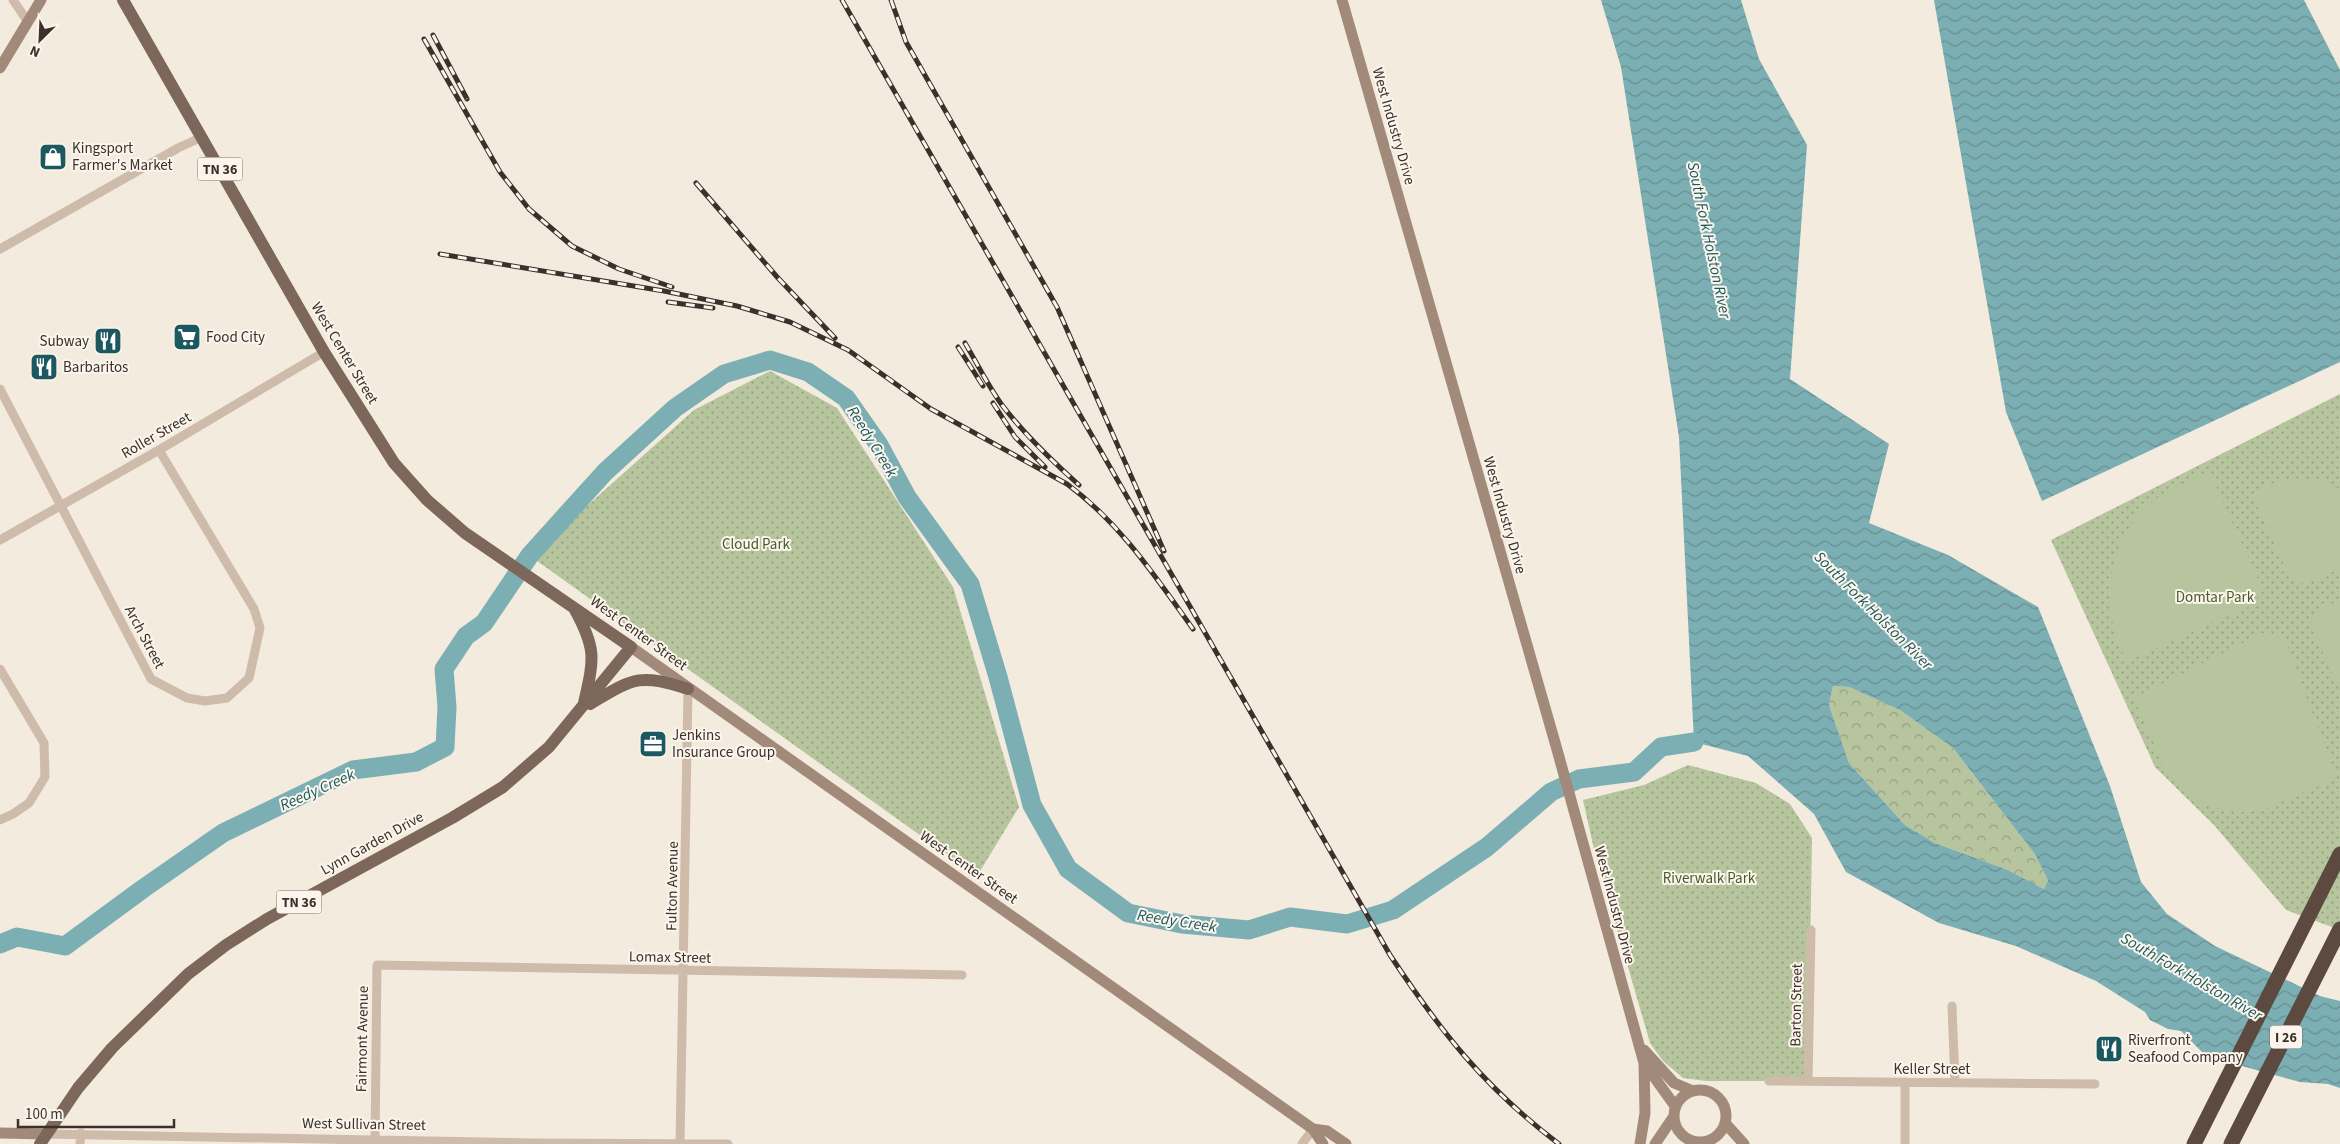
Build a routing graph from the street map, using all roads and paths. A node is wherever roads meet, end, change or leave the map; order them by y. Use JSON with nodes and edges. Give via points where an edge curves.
{"nodes":[{"id":1,"x":13,"y":0,"type":"edge"},
{"id":2,"x":41,"y":0,"type":"edge"},
{"id":3,"x":124,"y":0,"type":"edge"},
{"id":4,"x":1342,"y":0,"type":"edge"},
{"id":5,"x":28,"y":22,"type":"junction"},
{"id":6,"x":0,"y":68,"type":"edge"},
{"id":7,"x":202,"y":137,"type":"junction"},
{"id":8,"x":0,"y":249,"type":"edge"},
{"id":9,"x":324,"y":352,"type":"junction"},
{"id":10,"x":0,"y":389,"type":"edge"},
{"id":11,"x":159,"y":450,"type":"junction"},
{"id":12,"x":61,"y":505,"type":"junction"},
{"id":13,"x":0,"y":540,"type":"edge"},
{"id":14,"x":572,"y":605,"type":"junction"},
{"id":15,"x":631,"y":647,"type":"junction"},
{"id":16,"x":0,"y":669,"type":"edge"},
{"id":17,"x":688,"y":688,"type":"junction"},
{"id":18,"x":583,"y":708,"type":"junction"},
{"id":19,"x":0,"y":820,"type":"edge"},
{"id":20,"x":2340,"y":854,"type":"edge"},
{"id":21,"x":1811,"y":930,"type":"dead end"},
{"id":22,"x":2340,"y":930,"type":"edge"},
{"id":23,"x":377,"y":965,"type":"joint"},
{"id":24,"x":684,"y":971,"type":"junction"},
{"id":25,"x":962,"y":975,"type":"dead end"},
{"id":26,"x":1952,"y":1006,"type":"dead end"},
{"id":27,"x":1637,"y":1039,"type":"junction"},
{"id":28,"x":1644,"y":1063,"type":"junction"},
{"id":29,"x":1770,"y":1081,"type":"dead end"},
{"id":30,"x":1808,"y":1081,"type":"junction"},
{"id":31,"x":1905,"y":1082,"type":"junction"},
{"id":32,"x":1955,"y":1082,"type":"junction"},
{"id":33,"x":2095,"y":1084,"type":"dead end"},
{"id":34,"x":1693,"y":1091,"type":"junction"},
{"id":35,"x":1675,"y":1111,"type":"junction"},
{"id":36,"x":1725,"y":1123,"type":"junction"},
{"id":37,"x":1312,"y":1129,"type":"junction"},
{"id":38,"x":0,"y":1133,"type":"edge"},
{"id":39,"x":81,"y":1134,"type":"junction"},
{"id":40,"x":43,"y":1139,"type":"edge"},
{"id":41,"x":228,"y":1140,"type":"edge"},
{"id":42,"x":375,"y":1141,"type":"edge"},
{"id":43,"x":1685,"y":1142,"type":"edge"},
{"id":44,"x":1715,"y":1142,"type":"edge"},
{"id":45,"x":533,"y":1143,"type":"edge"},
{"id":46,"x":680,"y":1143,"type":"edge"},
{"id":47,"x":80,"y":1144,"type":"edge"},
{"id":48,"x":728,"y":1144,"type":"edge"},
{"id":49,"x":1302,"y":1144,"type":"edge"},
{"id":50,"x":1322,"y":1144,"type":"edge"},
{"id":51,"x":1346,"y":1144,"type":"edge"},
{"id":52,"x":1640,"y":1144,"type":"edge"},
{"id":53,"x":1655,"y":1144,"type":"edge"},
{"id":54,"x":1744,"y":1144,"type":"edge"},
{"id":55,"x":1905,"y":1144,"type":"edge"},
{"id":56,"x":2194,"y":1144,"type":"edge"},
{"id":57,"x":2232,"y":1144,"type":"edge"}],
"edges":[{"from":1,"to":5,"type":"street"},
{"from":2,"to":5,"type":"main road"},
{"from":3,"to":7,"type":"main road","name":"West Center Street","number":"TN 36"},
{"from":4,"to":27,"type":"main road","name":"West Industry Drive"},
{"from":5,"to":6,"type":"main road"},
{"from":7,"to":8,"type":"street"},
{"from":7,"to":9,"type":"main road","name":"West Center Street","number":"TN 36"},
{"from":9,"to":11,"type":"street","name":"Roller Street"},
{"from":9,"to":14,"type":"main road","name":"West Center Street","number":"TN 36","via":[[394,463],[427,500],[465,532]]},
{"from":10,"to":12,"type":"street","name":"Arch Street"},
{"from":11,"to":12,"type":"street","name":"Roller Street"},
{"from":11,"to":12,"type":"street","name":"Arch Street","via":[[254,609],[260,628],[249,678],[227,698],[205,701],[187,698],[150,679]]},
{"from":12,"to":13,"type":"street","name":"Roller Street"},
{"from":14,"to":15,"type":"main road","name":"West Center Street","number":"TN 36"},
{"from":14,"to":18,"type":"main road","via":[[587,631],[593,657]]},
{"from":15,"to":17,"type":"main road","name":"West Center Street"},
{"from":15,"to":18,"type":"main road","name":"Lynn Garden Drive","number":"TN 36"},
{"from":16,"to":19,"type":"street","via":[[44,743],[45,778],[29,803]]},
{"from":17,"to":18,"type":"main road","via":[[659,679],[638,679],[625,683]]},
{"from":17,"to":24,"type":"street","name":"Fulton Avenue"},
{"from":17,"to":37,"type":"main road","name":"West Center Street"},
{"from":18,"to":40,"type":"main road","name":"Lynn Garden Drive","number":"TN 36","via":[[549,746],[503,787],[267,919],[188,974],[112,1048],[78,1088]]},
{"from":20,"to":56,"type":"highway","number":"I 26"},
{"from":21,"to":30,"type":"street","name":"Barton Street"},
{"from":22,"to":57,"type":"highway","number":"I 26"},
{"from":23,"to":24,"type":"street","name":"Lomax Street"},
{"from":23,"to":42,"type":"street","name":"Fairmont Avenue"},
{"from":24,"to":25,"type":"street","name":"Lomax Street"},
{"from":24,"to":46,"type":"street","name":"Fulton Avenue"},
{"from":26,"to":32,"type":"street"},
{"from":27,"to":28,"type":"main road","name":"West Industry Drive"},
{"from":27,"to":34,"type":"main road","name":"West Industry Drive","via":[[1650,1059],[1674,1083]]},
{"from":28,"to":35,"type":"main road","name":"West Industry Drive"},
{"from":28,"to":52,"type":"main road","via":[[1645,1113]]},
{"from":29,"to":30,"type":"street","name":"Keller Street"},
{"from":30,"to":31,"type":"street","name":"Keller Street"},
{"from":31,"to":32,"type":"street","name":"Keller Street"},
{"from":31,"to":55,"type":"street"},
{"from":32,"to":33,"type":"street","name":"Keller Street"},
{"from":34,"to":35,"type":"main road","via":[[1680,1098]]},
{"from":34,"to":36,"type":"main road","via":[[1716,1095],[1726,1111]]},
{"from":35,"to":43,"type":"main road","via":[[1676,1125]]},
{"from":35,"to":53,"type":"main road"},
{"from":36,"to":44,"type":"main road"},
{"from":36,"to":54,"type":"main road"},
{"from":37,"to":49,"type":"street"},
{"from":37,"to":50,"type":"main road","name":"West Center Street"},
{"from":37,"to":51,"type":"main road","name":"West Center Street","via":[[1327,1131]]},
{"from":38,"to":40,"type":"main road","name":"West Sullivan Street"},
{"from":39,"to":40,"type":"street","name":"West Sullivan Street"},
{"from":39,"to":41,"type":"street","name":"West Sullivan Street"},
{"from":39,"to":47,"type":"street"},
{"from":41,"to":42,"type":"street","name":"West Sullivan Street"},
{"from":42,"to":45,"type":"street","name":"West Sullivan Street"},
{"from":43,"to":44,"type":"main road"},
{"from":45,"to":46,"type":"street","name":"West Sullivan Street"},
{"from":46,"to":48,"type":"street","name":"West Sullivan Street"}]}
